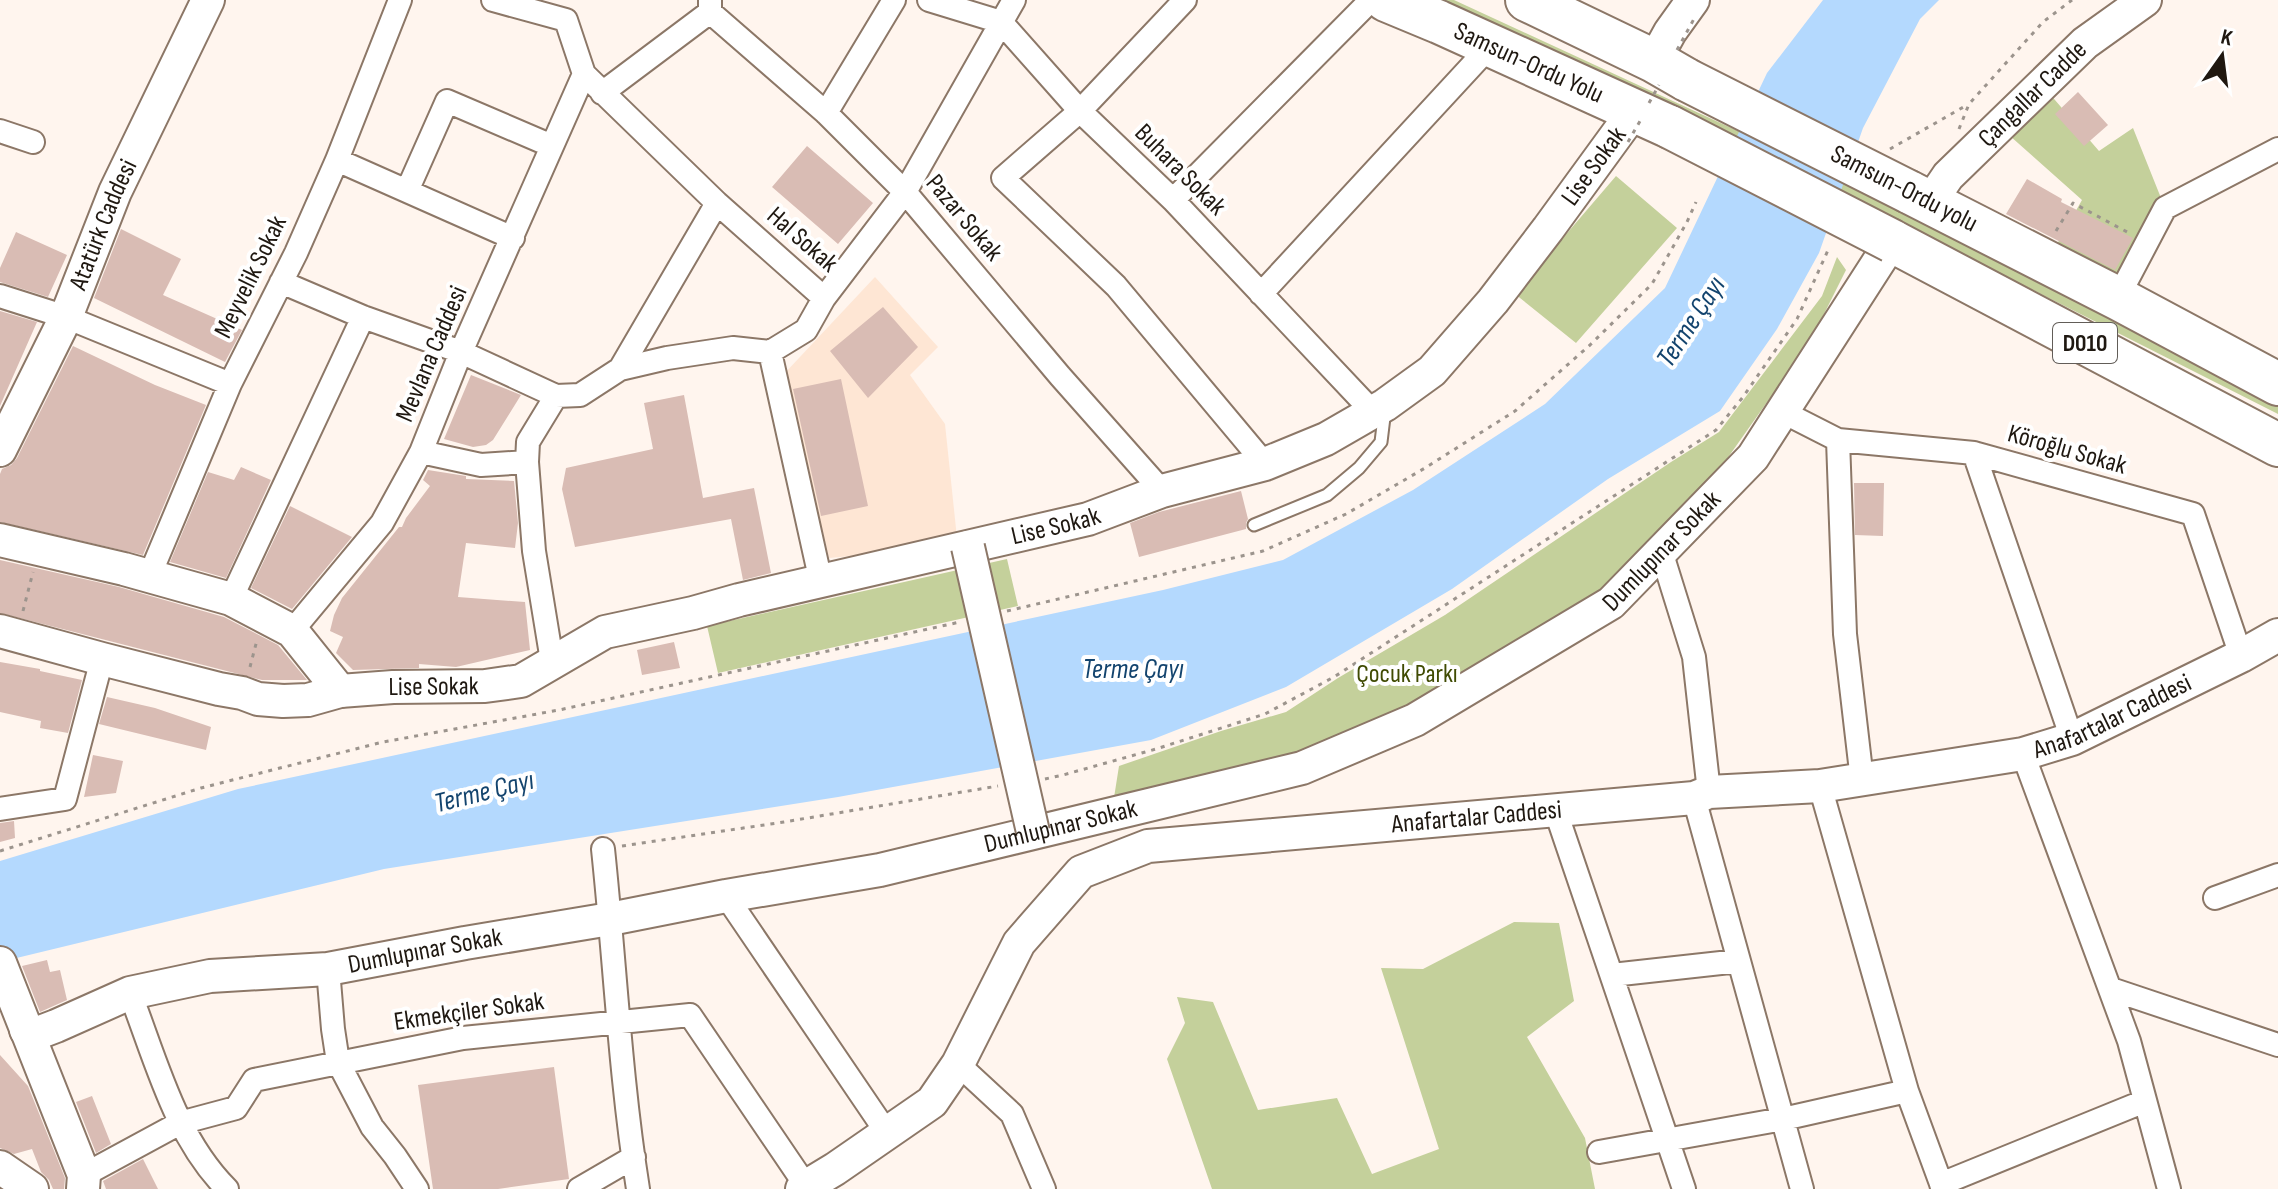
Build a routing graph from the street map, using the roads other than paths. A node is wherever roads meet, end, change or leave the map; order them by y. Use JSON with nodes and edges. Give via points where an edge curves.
{"nodes":[{"id":1,"x":208,"y":0,"type":"edge"},
{"id":2,"x":400,"y":0,"type":"edge"},
{"id":3,"x":493,"y":0,"type":"edge"},
{"id":4,"x":894,"y":0,"type":"edge"},
{"id":5,"x":929,"y":0,"type":"edge"},
{"id":6,"x":1014,"y":0,"type":"edge"},
{"id":7,"x":1185,"y":0,"type":"edge"},
{"id":8,"x":1371,"y":0,"type":"edge"},
{"id":9,"x":1386,"y":0,"type":"edge"},
{"id":10,"x":1527,"y":0,"type":"edge"},
{"id":11,"x":1693,"y":0,"type":"edge"},
{"id":12,"x":2145,"y":0,"type":"edge"},
{"id":13,"x":710,"y":6,"type":"edge"},
{"id":14,"x":566,"y":10,"type":"edge"},
{"id":15,"x":1001,"y":22,"type":"junction"},
{"id":16,"x":1491,"y":45,"type":"junction"},
{"id":17,"x":1670,"y":71,"type":"junction"},
{"id":18,"x":584,"y":74,"type":"junction"},
{"id":19,"x":602,"y":93,"type":"junction"},
{"id":20,"x":1080,"y":111,"type":"junction"},
{"id":21,"x":826,"y":113,"type":"junction"},
{"id":22,"x":1652,"y":119,"type":"junction"},
{"id":23,"x":0,"y":131,"type":"edge"},
{"id":24,"x":33,"y":142,"type":"dead end"},
{"id":25,"x":552,"y":146,"type":"junction"},
{"id":26,"x":2278,"y":149,"type":"edge"},
{"id":27,"x":337,"y":160,"type":"junction"},
{"id":28,"x":407,"y":191,"type":"junction"},
{"id":29,"x":905,"y":192,"type":"junction"},
{"id":30,"x":1920,"y":196,"type":"junction"},
{"id":31,"x":1173,"y":200,"type":"junction"},
{"id":32,"x":717,"y":203,"type":"junction"},
{"id":33,"x":513,"y":238,"type":"junction"},
{"id":34,"x":1892,"y":241,"type":"junction"},
{"id":35,"x":281,"y":282,"type":"junction"},
{"id":36,"x":2125,"y":284,"type":"dead end"},
{"id":37,"x":1261,"y":294,"type":"junction"},
{"id":38,"x":0,"y":296,"type":"edge"},
{"id":39,"x":824,"y":298,"type":"junction"},
{"id":40,"x":66,"y":317,"type":"junction"},
{"id":41,"x":363,"y":317,"type":"junction"},
{"id":42,"x":461,"y":352,"type":"junction"},
{"id":43,"x":770,"y":352,"type":"junction"},
{"id":44,"x":620,"y":369,"type":"junction"},
{"id":45,"x":230,"y":384,"type":"junction"},
{"id":46,"x":2278,"y":384,"type":"edge"},
{"id":47,"x":556,"y":396,"type":"junction"},
{"id":48,"x":1379,"y":408,"type":"junction"},
{"id":49,"x":1781,"y":411,"type":"junction"},
{"id":50,"x":1838,"y":440,"type":"junction"},
{"id":51,"x":2278,"y":445,"type":"edge"},
{"id":52,"x":0,"y":450,"type":"edge"},
{"id":53,"x":421,"y":452,"type":"junction"},
{"id":54,"x":1974,"y":453,"type":"junction"},
{"id":55,"x":527,"y":462,"type":"junction"},
{"id":56,"x":1265,"y":464,"type":"junction"},
{"id":57,"x":1162,"y":491,"type":"junction"},
{"id":58,"x":1254,"y":525,"type":"dead end"},
{"id":59,"x":0,"y":540,"type":"edge"},
{"id":60,"x":968,"y":547,"type":"junction"},
{"id":61,"x":1661,"y":551,"type":"junction"},
{"id":62,"x":149,"y":577,"type":"junction"},
{"id":63,"x":821,"y":582,"type":"junction"},
{"id":64,"x":231,"y":599,"type":"junction"},
{"id":65,"x":292,"y":631,"type":"junction"},
{"id":66,"x":9,"y":633,"type":"edge"},
{"id":67,"x":2278,"y":635,"type":"edge"},
{"id":68,"x":2241,"y":656,"type":"junction"},
{"id":69,"x":102,"y":659,"type":"junction"},
{"id":70,"x":552,"y":661,"type":"junction"},
{"id":71,"x":340,"y":691,"type":"junction"},
{"id":72,"x":2072,"y":739,"type":"junction"},
{"id":73,"x":2023,"y":754,"type":"junction"},
{"id":74,"x":1862,"y":780,"type":"junction"},
{"id":75,"x":1820,"y":786,"type":"junction"},
{"id":76,"x":1701,"y":795,"type":"junction"},
{"id":77,"x":0,"y":809,"type":"edge"},
{"id":78,"x":1555,"y":809,"type":"junction"},
{"id":79,"x":1088,"y":819,"type":"junction"},
{"id":80,"x":1033,"y":832,"type":"junction"},
{"id":81,"x":603,"y":849,"type":"road end"},
{"id":82,"x":1081,"y":872,"type":"junction"},
{"id":83,"x":2278,"y":875,"type":"edge"},
{"id":84,"x":726,"y":896,"type":"junction"},
{"id":85,"x":2215,"y":898,"type":"dead end"},
{"id":86,"x":610,"y":919,"type":"junction"},
{"id":87,"x":1739,"y":961,"type":"junction"},
{"id":88,"x":0,"y":963,"type":"edge"},
{"id":89,"x":328,"y":969,"type":"junction"},
{"id":90,"x":1612,"y":975,"type":"junction"},
{"id":91,"x":2111,"y":989,"type":"junction"},
{"id":92,"x":130,"y":993,"type":"junction"},
{"id":93,"x":617,"y":1021,"type":"junction"},
{"id":94,"x":14,"y":1024,"type":"edge"},
{"id":95,"x":2278,"y":1045,"type":"edge"},
{"id":96,"x":338,"y":1062,"type":"junction"},
{"id":97,"x":958,"y":1064,"type":"junction"},
{"id":98,"x":1907,"y":1091,"type":"junction"},
{"id":99,"x":2145,"y":1101,"type":"junction"},
{"id":100,"x":1783,"y":1119,"type":"junction"},
{"id":101,"x":180,"y":1123,"type":"junction"},
{"id":102,"x":887,"y":1133,"type":"junction"},
{"id":103,"x":1668,"y":1138,"type":"junction"},
{"id":104,"x":1599,"y":1152,"type":"dead end"},
{"id":105,"x":634,"y":1157,"type":"junction"},
{"id":106,"x":0,"y":1167,"type":"edge"},
{"id":107,"x":838,"y":1179,"type":"edge"},
{"id":108,"x":83,"y":1182,"type":"edge"},
{"id":109,"x":1942,"y":1186,"type":"edge"},
{"id":110,"x":804,"y":1188,"type":"edge"},
{"id":111,"x":32,"y":1189,"type":"edge"},
{"id":112,"x":227,"y":1189,"type":"edge"},
{"id":113,"x":417,"y":1189,"type":"edge"},
{"id":114,"x":579,"y":1189,"type":"edge"},
{"id":115,"x":638,"y":1189,"type":"edge"},
{"id":116,"x":1044,"y":1189,"type":"edge"},
{"id":117,"x":1684,"y":1189,"type":"edge"},
{"id":118,"x":1802,"y":1189,"type":"edge"},
{"id":119,"x":2169,"y":1189,"type":"edge"}],
"edges":[{"from":1,"to":40,"type":"street","name":"Atatürk Caddesi","via":[[115,192]]},
{"from":2,"to":27,"type":"street","name":"Meyvelik Sokak"},
{"from":3,"to":14,"type":"street","name":"Hal Sokak"},
{"from":4,"to":21,"type":"street"},
{"from":5,"to":15,"type":"street"},
{"from":6,"to":15,"type":"street","name":"Hal Sokak"},
{"from":7,"to":20,"type":"street"},
{"from":8,"to":31,"type":"street"},
{"from":9,"to":16,"type":"highway","name":"Samsun-Ordu Yolu","number":"D010"},
{"from":10,"to":17,"type":"highway","name":"Samsun-Ordu yolu","number":"D010"},
{"from":11,"to":17,"type":"street","via":[[1670,32]]},
{"from":12,"to":30,"type":"street","name":"Çangallar Cadde","via":[[2085,43],[1948,176]]},
{"from":13,"to":19,"type":"street"},
{"from":13,"to":21,"type":"street","name":"Pazar Sokak"},
{"from":14,"to":18,"type":"street","name":"Hal Sokak"},
{"from":15,"to":20,"type":"street","name":"Buhara Sokak"},
{"from":15,"to":29,"type":"street","name":"Hal Sokak"},
{"from":16,"to":22,"type":"highway","name":"Samsun-Ordu Yolu","number":"D010"},
{"from":16,"to":37,"type":"street"},
{"from":17,"to":30,"type":"highway","name":"Samsun-Ordu yolu","number":"D010","bridge":true},
{"from":18,"to":19,"type":"street","name":"Hal Sokak"},
{"from":18,"to":25,"type":"street","name":"Mevlana Caddesi"},
{"from":19,"to":32,"type":"street","name":"Hal Sokak"},
{"from":20,"to":31,"type":"street","name":"Buhara Sokak"},
{"from":20,"to":56,"type":"street","via":[[1003,178],[1116,286]]},
{"from":21,"to":29,"type":"street","name":"Pazar Sokak"},
{"from":22,"to":34,"type":"highway","name":"Samsun-Ordu yolu","number":"D010","bridge":true},
{"from":22,"to":48,"type":"street","name":"Lise Sokak","via":[[1548,229],[1432,371]]},
{"from":23,"to":24,"type":"street"},
{"from":25,"to":28,"type":"street","via":[[447,101]]},
{"from":25,"to":33,"type":"street","name":"Mevlana Caddesi"},
{"from":26,"to":36,"type":"street","via":[[2165,208]]},
{"from":27,"to":28,"type":"street"},
{"from":27,"to":35,"type":"street","name":"Meyvelik Sokak"},
{"from":28,"to":33,"type":"street"},
{"from":29,"to":39,"type":"street","name":"Hal Sokak"},
{"from":29,"to":57,"type":"street","name":"Pazar Sokak"},
{"from":30,"to":46,"type":"highway","name":"Samsun-Ordu yolu","number":"D010"},
{"from":31,"to":37,"type":"street","name":"Buhara Sokak"},
{"from":32,"to":39,"type":"street","name":"Hal Sokak"},
{"from":32,"to":44,"type":"street"},
{"from":33,"to":42,"type":"street","name":"Mevlana Caddesi"},
{"from":34,"to":49,"type":"street","name":"Dumlupınar Sokak"},
{"from":34,"to":51,"type":"highway","name":"Samsun-Ordu yolu","number":"D010"},
{"from":35,"to":41,"type":"street"},
{"from":35,"to":45,"type":"street","name":"Meyvelik Sokak"},
{"from":37,"to":48,"type":"street","name":"Buhara Sokak"},
{"from":38,"to":40,"type":"street"},
{"from":39,"to":43,"type":"street","via":[[806,330]]},
{"from":40,"to":45,"type":"street"},
{"from":40,"to":52,"type":"street","name":"Atatürk Caddesi"},
{"from":41,"to":42,"type":"street"},
{"from":41,"to":64,"type":"street"},
{"from":42,"to":47,"type":"street"},
{"from":42,"to":53,"type":"street","name":"Mevlana Caddesi"},
{"from":43,"to":44,"type":"street","via":[[733,348]]},
{"from":43,"to":63,"type":"street"},
{"from":44,"to":47,"type":"street","via":[[580,395]]},
{"from":45,"to":62,"type":"street","name":"Meyvelik Sokak"},
{"from":47,"to":55,"type":"street","via":[[528,442]]},
{"from":48,"to":56,"type":"street","name":"Lise Sokak","via":[[1326,439]]},
{"from":48,"to":58,"type":"lane","via":[[1381,442],[1359,468],[1327,495]]},
{"from":49,"to":50,"type":"street","name":"Köroğlu Sokak"},
{"from":49,"to":61,"type":"street","name":"Dumlupınar Sokak","via":[[1753,457]]},
{"from":50,"to":54,"type":"street","name":"Köroğlu Sokak"},
{"from":50,"to":74,"type":"street","via":[[1845,634]]},
{"from":53,"to":55,"type":"street","via":[[481,465]]},
{"from":53,"to":65,"type":"street","name":"Mevlana Caddesi","via":[[382,523]]},
{"from":54,"to":68,"type":"street","name":"Köroğlu Sokak","via":[[2193,514]]},
{"from":54,"to":72,"type":"street"},
{"from":55,"to":70,"type":"street","via":[[534,551]]},
{"from":56,"to":57,"type":"street","name":"Lise Sokak"},
{"from":57,"to":60,"type":"street","name":"Lise Sokak","via":[[1088,519]]},
{"from":59,"to":62,"type":"street"},
{"from":60,"to":63,"type":"street","name":"Lise Sokak"},
{"from":60,"to":80,"type":"street","bridge":true},
{"from":61,"to":76,"type":"street","via":[[1694,657]]},
{"from":61,"to":79,"type":"street","name":"Dumlupınar Sokak","via":[[1611,603],[1415,720],[1302,768]]},
{"from":62,"to":64,"type":"street"},
{"from":63,"to":70,"type":"street","name":"Lise Sokak","via":[[605,632]]},
{"from":64,"to":65,"type":"street"},
{"from":65,"to":71,"type":"street"},
{"from":66,"to":69,"type":"street","name":"Lise Sokak"},
{"from":67,"to":68,"type":"street","name":"Anafartalar Caddesi"},
{"from":68,"to":72,"type":"street","name":"Anafartalar Caddesi"},
{"from":69,"to":71,"type":"street","name":"Lise Sokak","via":[[258,699],[308,700]]},
{"from":69,"to":77,"type":"street","via":[[65,799]]},
{"from":70,"to":71,"type":"street","name":"Lise Sokak","via":[[521,681]]},
{"from":72,"to":73,"type":"street","name":"Anafartalar Caddesi"},
{"from":73,"to":74,"type":"street","name":"Anafartalar Caddesi"},
{"from":73,"to":91,"type":"street"},
{"from":74,"to":75,"type":"street","name":"Anafartalar Caddesi"},
{"from":75,"to":76,"type":"street","name":"Anafartalar Caddesi"},
{"from":75,"to":98,"type":"street"},
{"from":76,"to":78,"type":"street","name":"Anafartalar Caddesi"},
{"from":76,"to":87,"type":"street"},
{"from":78,"to":82,"type":"street","name":"Anafartalar Caddesi","via":[[1148,846]]},
{"from":78,"to":90,"type":"street"},
{"from":79,"to":80,"type":"street","name":"Dumlupınar Sokak"},
{"from":79,"to":82,"type":"street"},
{"from":80,"to":84,"type":"street","name":"Dumlupınar Sokak","via":[[880,870]]},
{"from":81,"to":86,"type":"street"},
{"from":82,"to":97,"type":"street","name":"Anafartalar Caddesi","via":[[1019,943]]},
{"from":83,"to":85,"type":"street"},
{"from":84,"to":86,"type":"street","name":"Dumlupınar Sokak"},
{"from":84,"to":102,"type":"street"},
{"from":86,"to":89,"type":"street","name":"Dumlupınar Sokak"},
{"from":86,"to":93,"type":"street"},
{"from":87,"to":90,"type":"street"},
{"from":87,"to":100,"type":"street"},
{"from":88,"to":94,"type":"street"},
{"from":89,"to":92,"type":"street","name":"Dumlupınar Sokak","via":[[210,976]]},
{"from":89,"to":96,"type":"street"},
{"from":90,"to":103,"type":"street"},
{"from":91,"to":95,"type":"street"},
{"from":91,"to":99,"type":"street"},
{"from":92,"to":94,"type":"street","name":"Dumlupınar Sokak","via":[[35,1034]]},
{"from":92,"to":101,"type":"street"},
{"from":93,"to":96,"type":"street","name":"Ekmekçiler Sokak","via":[[463,1038]]},
{"from":93,"to":105,"type":"street"},
{"from":93,"to":110,"type":"street","name":"Ekmekçiler Sokak","via":[[690,1015]]},
{"from":94,"to":108,"type":"street"},
{"from":96,"to":101,"type":"street","name":"Ekmekçiler Sokak","via":[[254,1080],[236,1108]]},
{"from":96,"to":113,"type":"street","via":[[372,1127]]},
{"from":97,"to":102,"type":"street","name":"Anafartalar Caddesi","via":[[932,1102]]},
{"from":97,"to":116,"type":"street","via":[[1012,1114]]},
{"from":98,"to":100,"type":"street"},
{"from":98,"to":109,"type":"street"},
{"from":99,"to":109,"type":"street"},
{"from":99,"to":119,"type":"street"},
{"from":100,"to":103,"type":"street"},
{"from":100,"to":118,"type":"street"},
{"from":101,"to":108,"type":"street","name":"Ekmekçiler Sokak"},
{"from":101,"to":112,"type":"street"},
{"from":102,"to":107,"type":"street","name":"Anafartalar Caddesi"},
{"from":103,"to":104,"type":"street"},
{"from":103,"to":117,"type":"street"},
{"from":105,"to":114,"type":"street"},
{"from":105,"to":115,"type":"street"},
{"from":106,"to":111,"type":"street"},
{"from":107,"to":110,"type":"street","name":"Anafartalar Caddesi"}]}
